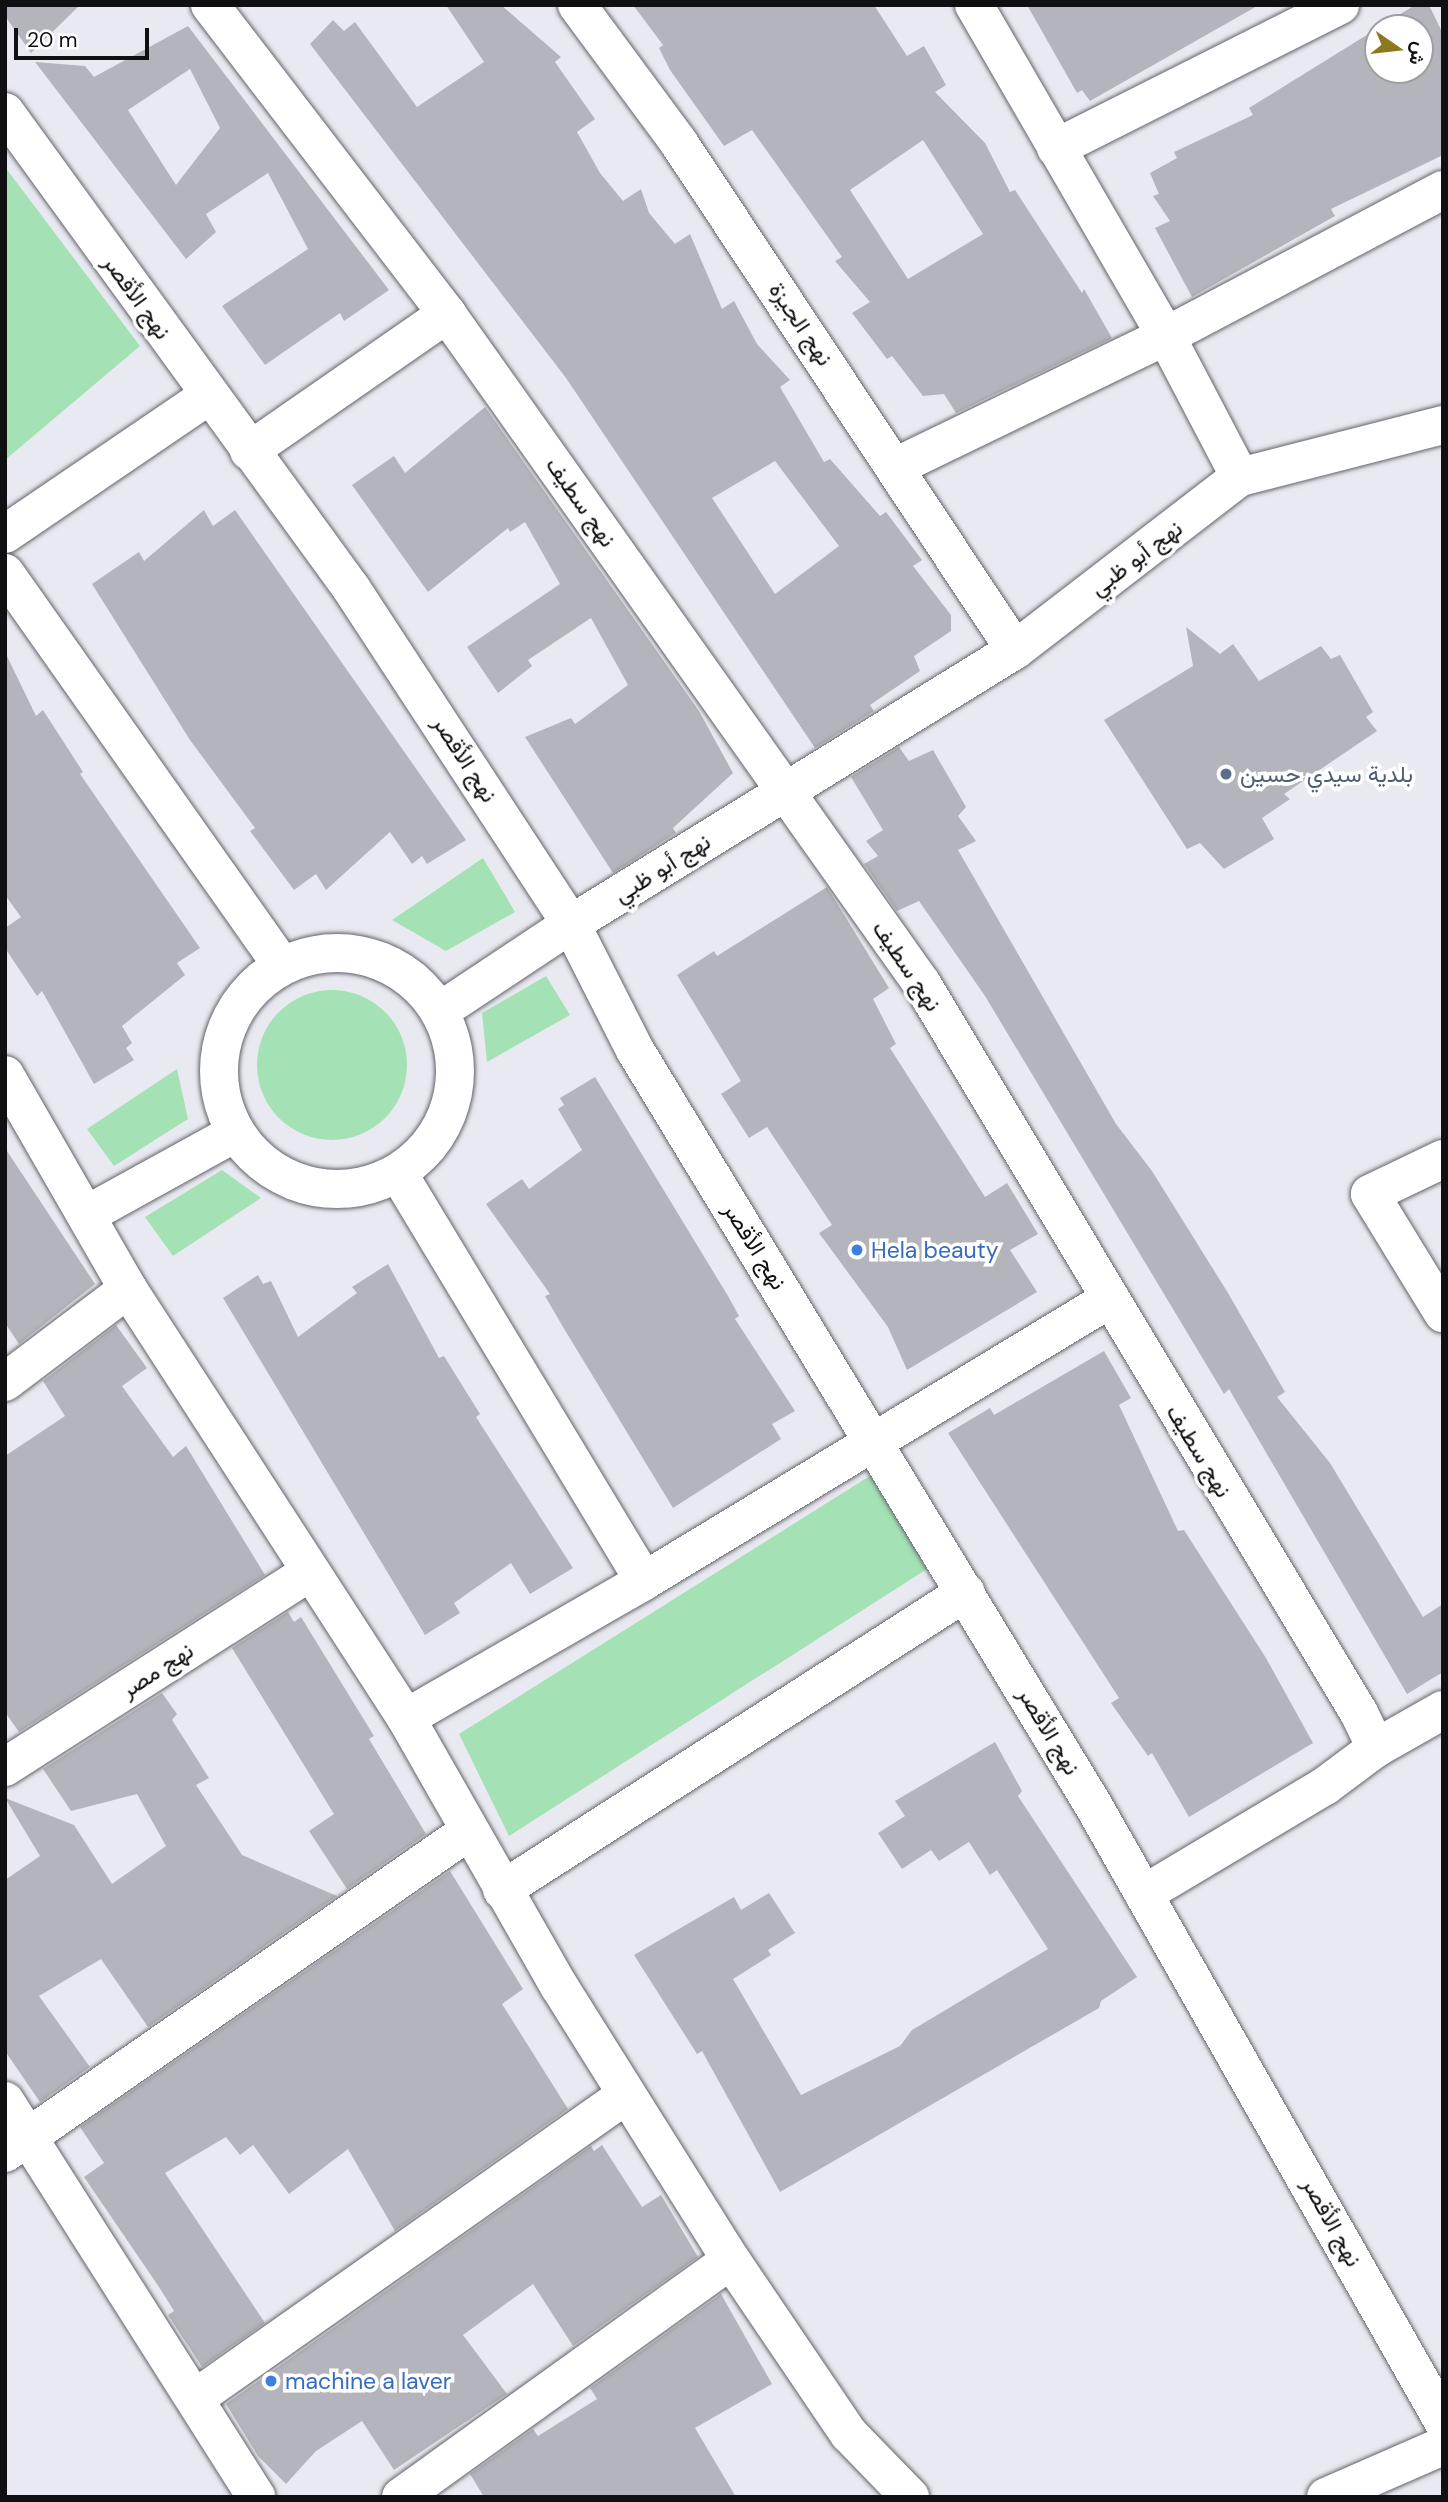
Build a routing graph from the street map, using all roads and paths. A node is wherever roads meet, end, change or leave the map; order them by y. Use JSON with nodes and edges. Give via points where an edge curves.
{"nodes":[{"id":1,"x":210,"y":5,"type":"edge"},
{"id":2,"x":577,"y":5,"type":"edge"},
{"id":3,"x":974,"y":5,"type":"edge"},
{"id":4,"x":1340,"y":5,"type":"edge"},
{"id":5,"x":5,"y":112,"type":"edge"},
{"id":6,"x":1056,"y":148,"type":"junction"},
{"id":7,"x":1443,"y":190,"type":"edge"},
{"id":8,"x":447,"y":314,"type":"junction"},
{"id":9,"x":1166,"y":335,"type":"junction"},
{"id":10,"x":208,"y":396,"type":"junction"},
{"id":11,"x":1443,"y":425,"type":"edge"},
{"id":12,"x":249,"y":451,"type":"junction"},
{"id":13,"x":897,"y":466,"type":"junction"},
{"id":14,"x":1240,"y":477,"type":"junction"},
{"id":15,"x":5,"y":534,"type":"edge"},
{"id":16,"x":5,"y":573,"type":"edge"},
{"id":17,"x":1015,"y":650,"type":"junction"},
{"id":18,"x":785,"y":790,"type":"junction"},
{"id":19,"x":571,"y":925,"type":"junction"},
{"id":20,"x":282,"y":965,"type":"junction"},
{"id":21,"x":440,"y":1012,"type":"junction"},
{"id":22,"x":5,"y":1075,"type":"edge"},
{"id":23,"x":235,"y":1133,"type":"junction"},
{"id":24,"x":1443,"y":1159,"type":"edge"},
{"id":25,"x":398,"y":1174,"type":"junction"},
{"id":26,"x":88,"y":1214,"type":"junction"},
{"id":27,"x":128,"y":1289,"type":"junction"},
{"id":28,"x":1108,"y":1300,"type":"junction"},
{"id":29,"x":1443,"y":1313,"type":"edge"},
{"id":30,"x":5,"y":1381,"type":"edge"},
{"id":31,"x":874,"y":1439,"type":"junction"},
{"id":32,"x":308,"y":1573,"type":"junction"},
{"id":33,"x":644,"y":1581,"type":"junction"},
{"id":34,"x":966,"y":1592,"type":"junction"},
{"id":35,"x":1443,"y":1710,"type":"edge"},
{"id":36,"x":406,"y":1718,"type":"junction"},
{"id":37,"x":1376,"y":1748,"type":"junction"},
{"id":38,"x":5,"y":1767,"type":"edge"},
{"id":39,"x":469,"y":1831,"type":"junction"},
{"id":40,"x":502,"y":1890,"type":"junction"},
{"id":41,"x":1144,"y":1894,"type":"junction"},
{"id":42,"x":626,"y":2095,"type":"junction"},
{"id":43,"x":5,"y":2101,"type":"edge"},
{"id":44,"x":17,"y":2145,"type":"edge"},
{"id":45,"x":731,"y":2260,"type":"junction"},
{"id":46,"x":197,"y":2397,"type":"junction"},
{"id":47,"x":1443,"y":2421,"type":"edge"},
{"id":48,"x":1443,"y":2446,"type":"edge"},
{"id":49,"x":256,"y":2497,"type":"edge"},
{"id":50,"x":401,"y":2497,"type":"edge"},
{"id":51,"x":910,"y":2497,"type":"edge"},
{"id":52,"x":1326,"y":2497,"type":"edge"}],
"edges":[{"from":1,"to":8,"type":"street","name":"نهج سطيف"},
{"from":2,"to":13,"type":"street","name":"نهج الجيزة","via":[[679,143]]},
{"from":3,"to":6,"type":"street"},
{"from":4,"to":6,"type":"street"},
{"from":5,"to":10,"type":"street","name":"نهج الأقصر"},
{"from":6,"to":9,"type":"street"},
{"from":7,"to":9,"type":"street"},
{"from":8,"to":12,"type":"street"},
{"from":8,"to":18,"type":"street","name":"نهج سطيف"},
{"from":9,"to":13,"type":"street"},
{"from":9,"to":14,"type":"street"},
{"from":10,"to":12,"type":"street","name":"نهج الأقصر"},
{"from":10,"to":15,"type":"street"},
{"from":11,"to":14,"type":"street"},
{"from":12,"to":19,"type":"street","name":"نهج الأقصر","via":[[359,599]]},
{"from":13,"to":17,"type":"street","name":"نهج الجيزة"},
{"from":14,"to":17,"type":"street","name":"نهج أبو ظبي"},
{"from":16,"to":20,"type":"street"},
{"from":17,"to":18,"type":"street","name":"نهج أبو ظبي"},
{"from":18,"to":19,"type":"street","name":"نهج أبو ظبي"},
{"from":18,"to":28,"type":"street","name":"نهج سطيف","via":[[922,984]]},
{"from":19,"to":21,"type":"street","name":"نهج أبو ظبي"},
{"from":19,"to":31,"type":"street","name":"نهج الأقصر","via":[[635,1050]]},
{"from":20,"to":21,"type":"street","via":[[311,955],[341,952],[371,957],[398,969],[422,988]]},
{"from":20,"to":23,"type":"street","via":[[249,992],[223,1039],[218,1071]]},
{"from":21,"to":25,"type":"street","via":[[454,1050],[452,1101],[441,1130],[422,1155]]},
{"from":22,"to":26,"type":"street"},
{"from":23,"to":25,"type":"street","via":[[269,1168],[290,1181],[326,1190],[363,1188]]},
{"from":23,"to":26,"type":"street"},
{"from":24,"to":29,"type":"street","via":[[1370,1194]]},
{"from":25,"to":33,"type":"street"},
{"from":26,"to":27,"type":"street"},
{"from":27,"to":30,"type":"street"},
{"from":27,"to":32,"type":"street"},
{"from":28,"to":31,"type":"street"},
{"from":28,"to":37,"type":"street","name":"نهج سطيف"},
{"from":31,"to":33,"type":"street"},
{"from":31,"to":34,"type":"street","name":"نهج الأقصر"},
{"from":32,"to":36,"type":"street"},
{"from":32,"to":38,"type":"street","name":"نهج مصر"},
{"from":33,"to":36,"type":"street"},
{"from":34,"to":40,"type":"street"},
{"from":34,"to":41,"type":"street","name":"نهج الأقصر"},
{"from":35,"to":37,"type":"street"},
{"from":36,"to":39,"type":"street"},
{"from":37,"to":41,"type":"street","via":[[1325,1786]]},
{"from":39,"to":40,"type":"street"},
{"from":39,"to":44,"type":"street"},
{"from":40,"to":42,"type":"street"},
{"from":41,"to":47,"type":"street","name":"نهج الأقصر"},
{"from":42,"to":45,"type":"street"},
{"from":42,"to":46,"type":"street"},
{"from":43,"to":44,"type":"street"},
{"from":44,"to":46,"type":"street"},
{"from":45,"to":50,"type":"street"},
{"from":45,"to":51,"type":"street","via":[[849,2434]]},
{"from":46,"to":49,"type":"street"},
{"from":48,"to":52,"type":"street"}]}
